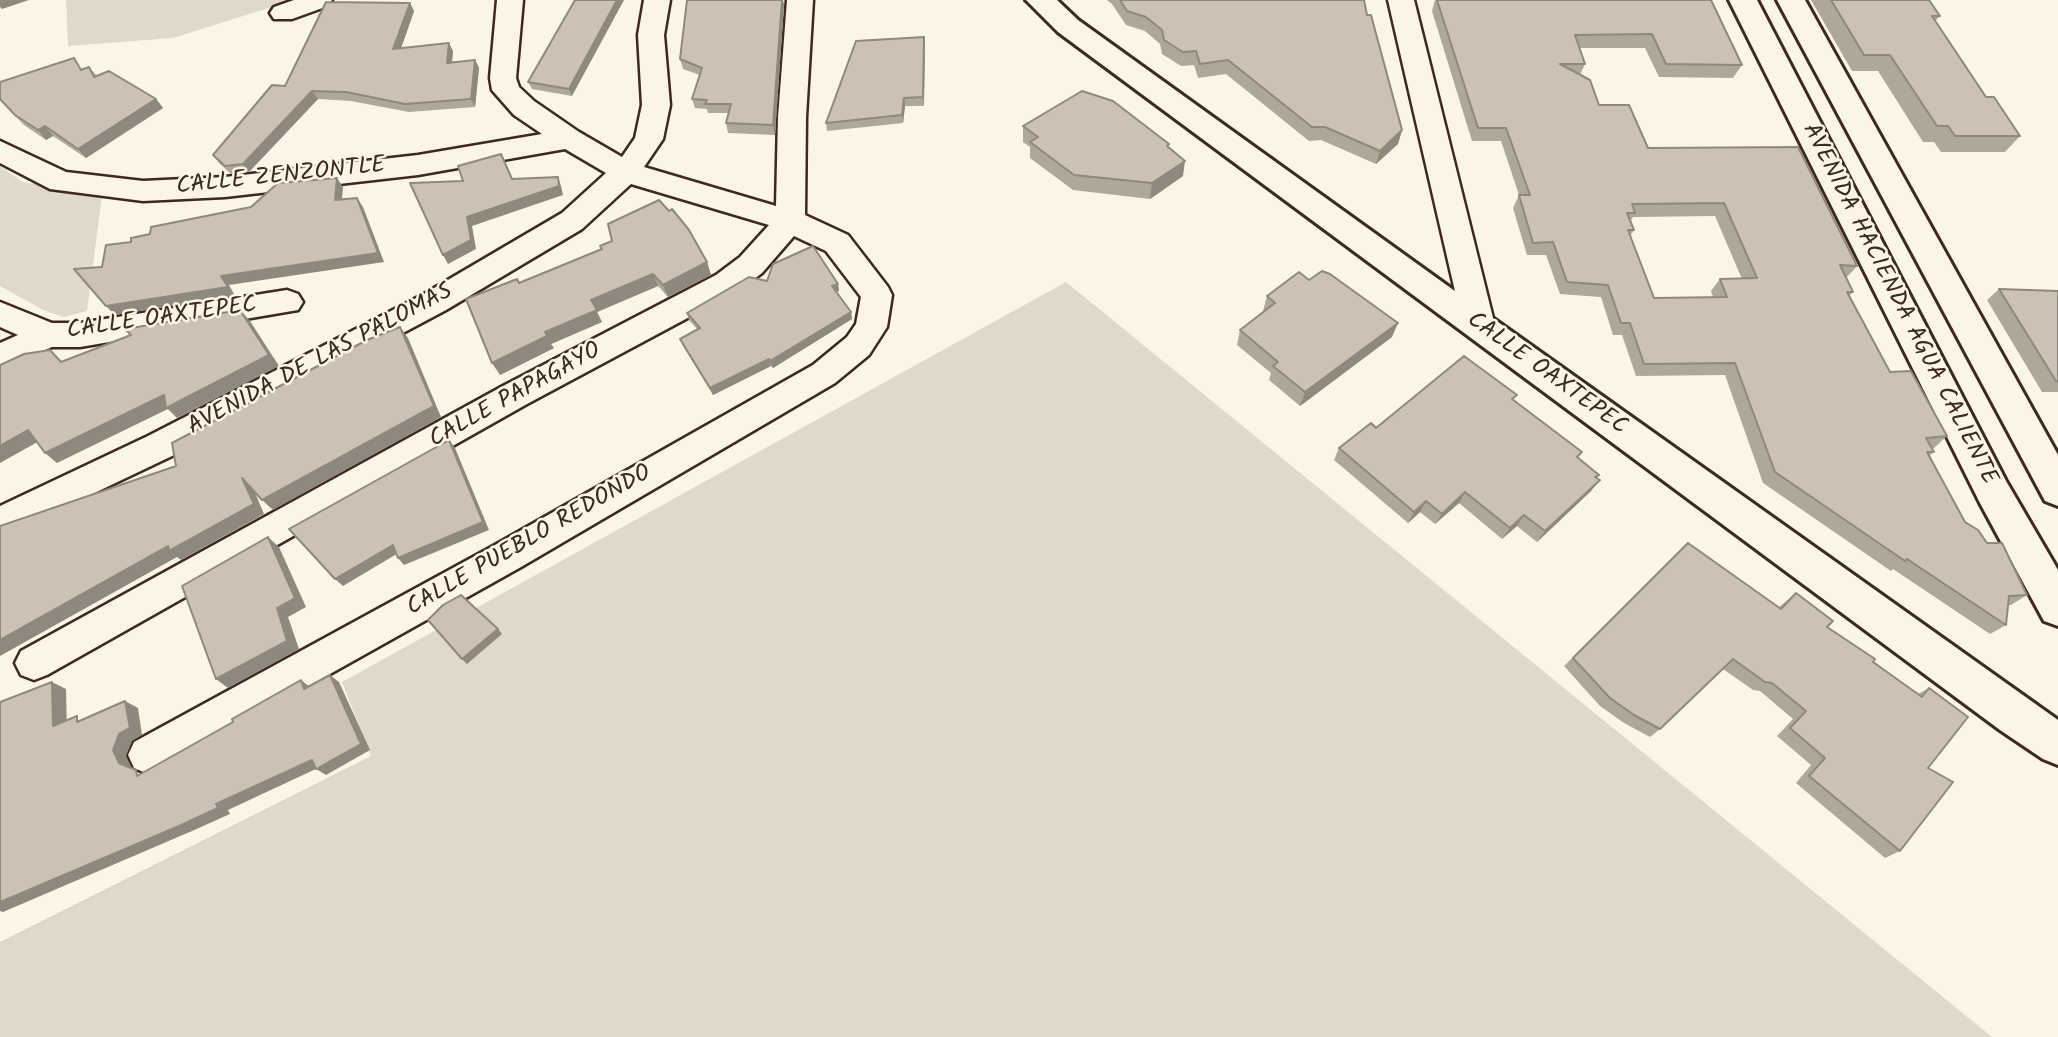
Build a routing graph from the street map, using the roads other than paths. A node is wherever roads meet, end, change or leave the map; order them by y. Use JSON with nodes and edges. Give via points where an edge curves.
{"nodes":[{"id":1,"x":319,"y":0,"type":"edge"},
{"id":2,"x":510,"y":0,"type":"edge"},
{"id":3,"x":657,"y":0,"type":"edge"},
{"id":4,"x":800,"y":0,"type":"edge"},
{"id":5,"x":1040,"y":0,"type":"edge"},
{"id":6,"x":1401,"y":0,"type":"edge"},
{"id":7,"x":1743,"y":0,"type":"edge"},
{"id":8,"x":1791,"y":0,"type":"edge"},
{"id":9,"x":283,"y":13,"type":"dead end"},
{"id":10,"x":569,"y":139,"type":"junction"},
{"id":11,"x":0,"y":151,"type":"edge"},
{"id":12,"x":626,"y":172,"type":"junction"},
{"id":13,"x":790,"y":221,"type":"junction"},
{"id":14,"x":287,"y":302,"type":"dead end"},
{"id":15,"x":0,"y":314,"type":"edge"},
{"id":16,"x":1479,"y":326,"type":"junction"},
{"id":17,"x":49,"y":335,"type":"junction"},
{"id":18,"x":0,"y":357,"type":"edge"},
{"id":19,"x":2058,"y":490,"type":"edge"},
{"id":20,"x":0,"y":523,"type":"edge"},
{"id":21,"x":2058,"y":608,"type":"edge"},
{"id":22,"x":34,"y":663,"type":"dead end"},
{"id":23,"x":2058,"y":744,"type":"edge"},
{"id":24,"x":148,"y":755,"type":"dead end"}],
"edges":[{"from":1,"to":9,"type":"street"},
{"from":2,"to":10,"type":"street","via":[[503,78],[506,90]]},
{"from":3,"to":12,"type":"street","name":"AVENIDA DE LAS PALOMAS","via":[[651,35],[656,106],[649,139]]},
{"from":4,"to":13,"type":"street"},
{"from":5,"to":16,"type":"main road","name":"CALLE OAXTEPEC","via":[[1068,26]]},
{"from":6,"to":16,"type":"street"},
{"from":7,"to":21,"type":"main road","name":"AVENIDA HACIENDA AGUA CALIENTE","via":[[1993,492]]},
{"from":8,"to":19,"type":"main road","name":"AVENIDA HACIENDA AGUA CALIENTE"},
{"from":10,"to":11,"type":"street","name":"CALLE ZENZONTLE","via":[[418,165],[225,187],[143,191],[60,182]]},
{"from":10,"to":12,"type":"street"},
{"from":12,"to":13,"type":"street"},
{"from":12,"to":20,"type":"street","name":"AVENIDA DE LAS PALOMAS","via":[[572,221],[435,302],[160,446]]},
{"from":13,"to":22,"type":"street","name":"CALLE PAPAGAYO","via":[[766,251],[727,283],[515,395]]},
{"from":13,"to":24,"type":"street","name":"CALLE PUEBLO REDONDO","via":[[837,243],[877,295],[871,327],[858,346],[824,374]]},
{"from":14,"to":17,"type":"street","name":"CALLE OAXTEPEC","via":[[80,335]]},
{"from":15,"to":17,"type":"street","name":"CALLE OAXTEPEC"},
{"from":16,"to":23,"type":"main road","name":"CALLE OAXTEPEC"},
{"from":17,"to":18,"type":"street"}]}
